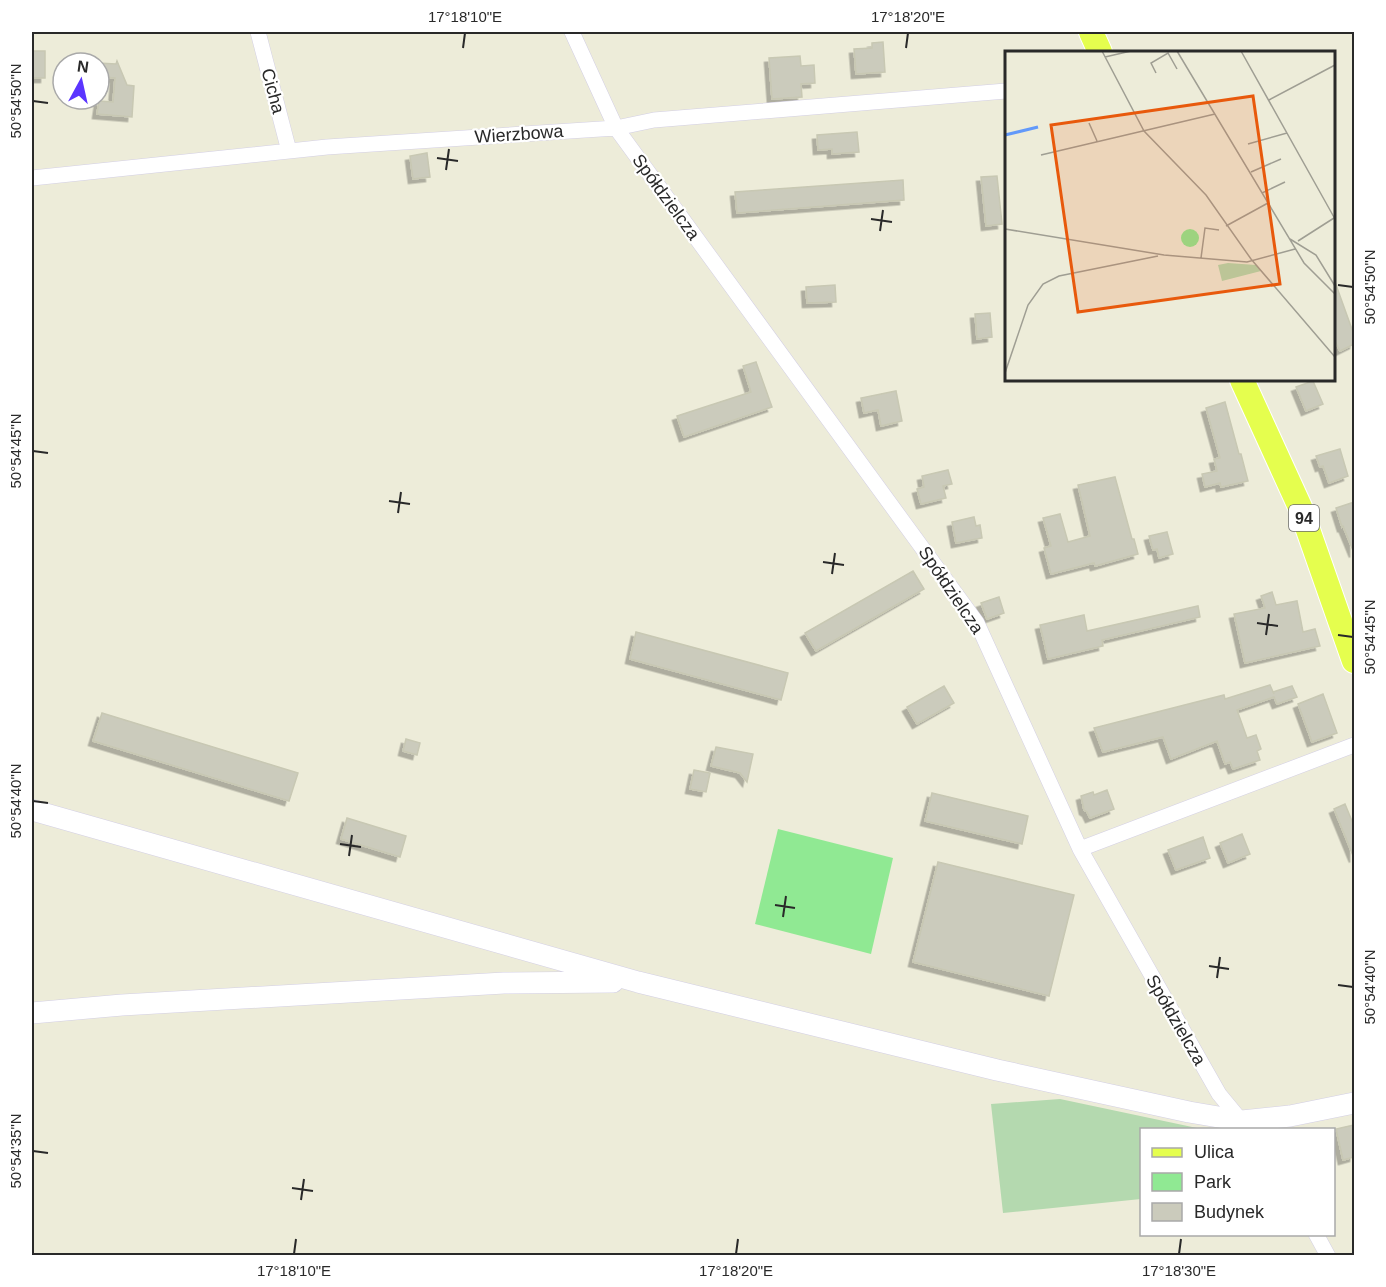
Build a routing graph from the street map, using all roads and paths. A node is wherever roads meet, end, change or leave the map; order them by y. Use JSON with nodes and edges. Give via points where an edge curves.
{"nodes":[{"id":1,"x":258,"y":32,"type":"edge"},
{"id":2,"x":572,"y":32,"type":"edge"},
{"id":3,"x":1091,"y":32,"type":"edge"},
{"id":4,"x":1100,"y":51,"type":"edge"},
{"id":5,"x":1005,"y":91,"type":"edge"},
{"id":6,"x":616,"y":128,"type":"junction"},
{"id":7,"x":289,"y":151,"type":"junction"},
{"id":8,"x":32,"y":178,"type":"edge"},
{"id":9,"x":1242,"y":381,"type":"edge"},
{"id":10,"x":1354,"y":661,"type":"edge"},
{"id":11,"x":1354,"y":745,"type":"edge"},
{"id":12,"x":32,"y":810,"type":"edge"},
{"id":13,"x":1080,"y":849,"type":"junction"},
{"id":14,"x":525,"y":950,"type":"junction"},
{"id":15,"x":638,"y":982,"type":"junction"},
{"id":16,"x":511,"y":983,"type":"junction"},
{"id":17,"x":32,"y":1013,"type":"edge"},
{"id":18,"x":1354,"y":1103,"type":"edge"},
{"id":19,"x":1245,"y":1125,"type":"edge"},
{"id":20,"x":1317,"y":1236,"type":"edge"},
{"id":21,"x":1328,"y":1256,"type":"edge"}],
"edges":[{"from":1,"to":7,"type":"street","name":"Cicha"},
{"from":2,"to":6,"type":"street","name":"Spółdzielcza"},
{"from":3,"to":4,"type":"main road"},
{"from":5,"to":6,"type":"street","name":"Wierzbowa","via":[[654,120]]},
{"from":6,"to":7,"type":"street","name":"Wierzbowa"},
{"from":6,"to":13,"type":"street","name":"Spółdzielcza","via":[[977,623]]},
{"from":7,"to":8,"type":"street","name":"Wierzbowa"},
{"from":9,"to":10,"type":"main road","number":"94","via":[[1300,507]]},
{"from":11,"to":13,"type":"street"},
{"from":12,"to":14,"type":"main road"},
{"from":13,"to":19,"type":"street","name":"Spółdzielcza","via":[[1219,1094]]},
{"from":14,"to":15,"type":"main road"},
{"from":14,"to":16,"type":"main road","via":[[525,968]]},
{"from":15,"to":16,"type":"main road"},
{"from":15,"to":19,"type":"main road","via":[[997,1070]]},
{"from":16,"to":17,"type":"main road"},
{"from":18,"to":19,"type":"main road"},
{"from":20,"to":21,"type":"street"}]}
